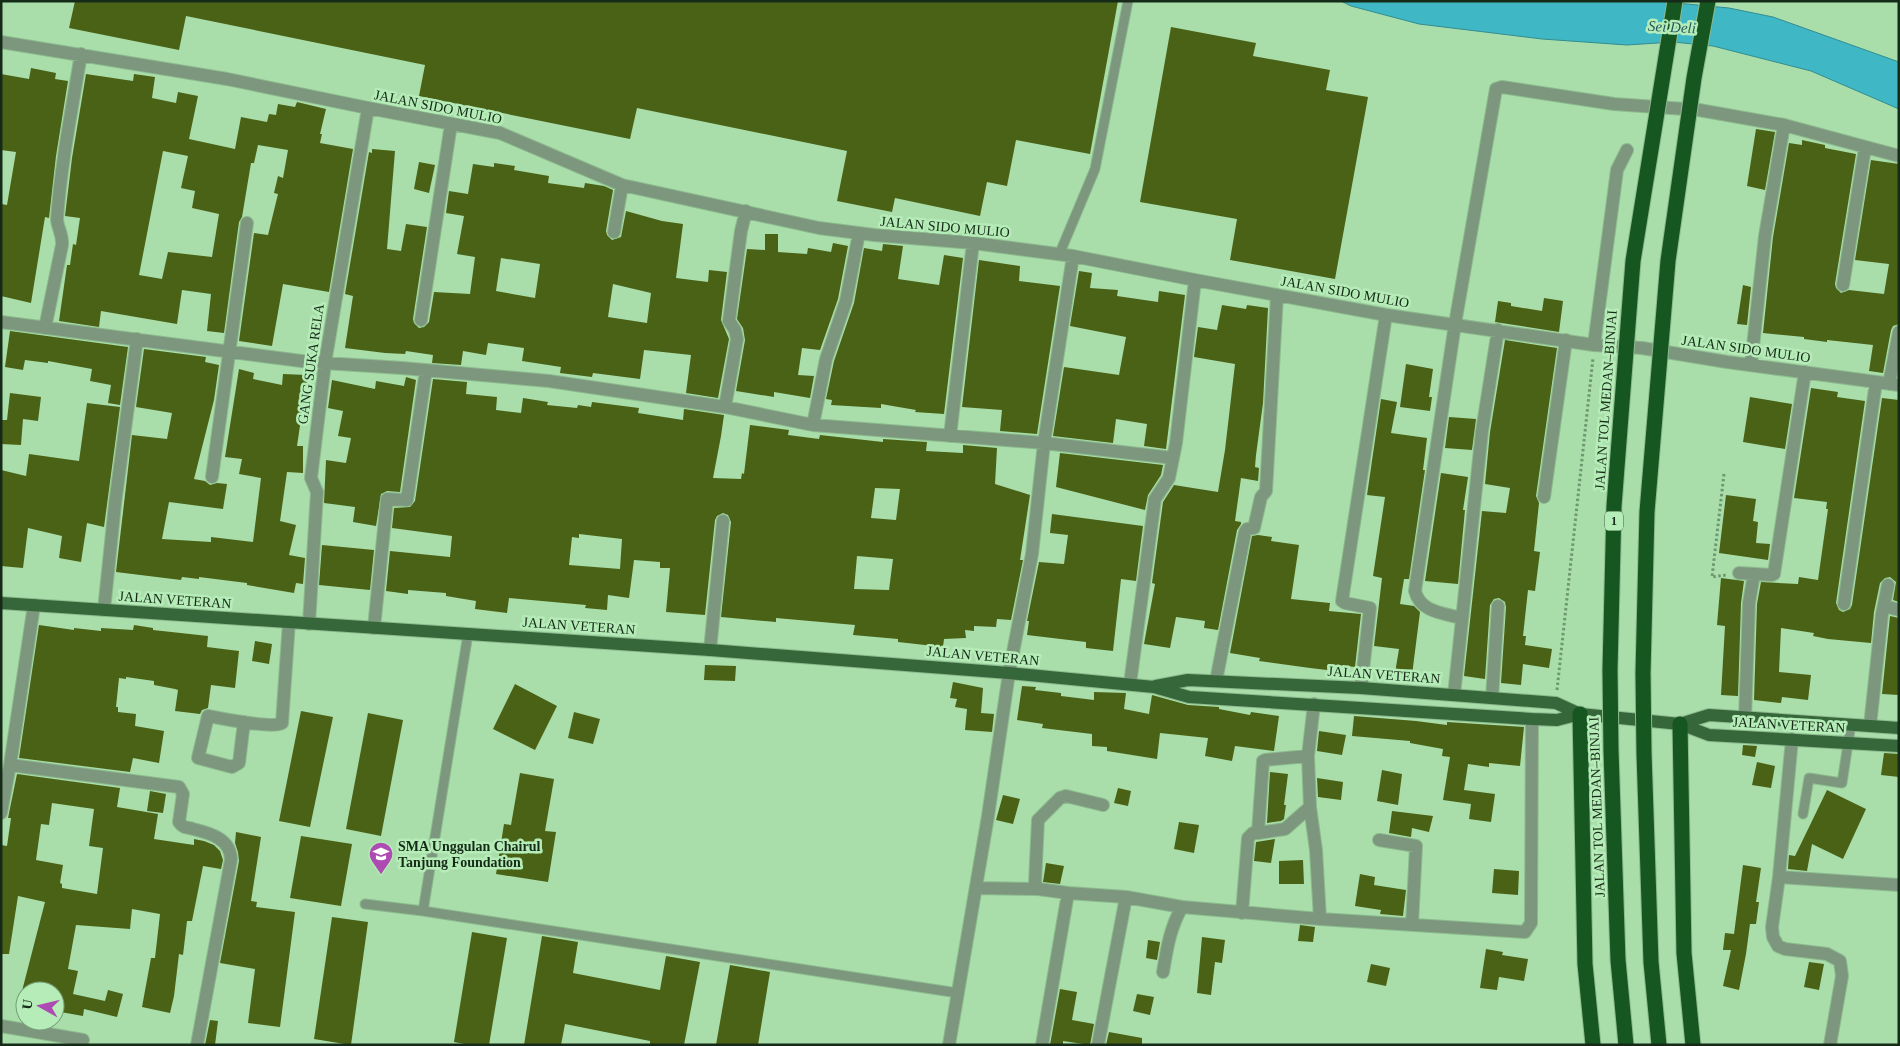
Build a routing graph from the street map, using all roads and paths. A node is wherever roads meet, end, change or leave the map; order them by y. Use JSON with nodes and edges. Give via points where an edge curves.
{"nodes":[{"id":1,"x":1128,"y":1,"type":"edge"},
{"id":2,"x":1675,"y":1,"type":"edge"},
{"id":3,"x":1708,"y":1,"type":"edge"},
{"id":4,"x":1,"y":42,"type":"edge"},
{"id":5,"x":81,"y":54,"type":"junction"},
{"id":6,"x":368,"y":108,"type":"junction"},
{"id":7,"x":450,"y":124,"type":"junction"},
{"id":8,"x":1784,"y":125,"type":"junction"},
{"id":9,"x":1865,"y":148,"type":"junction"},
{"id":10,"x":1627,"y":150,"type":"dead end"},
{"id":11,"x":1899,"y":156,"type":"edge"},
{"id":12,"x":622,"y":185,"type":"junction"},
{"id":13,"x":746,"y":211,"type":"junction"},
{"id":14,"x":246,"y":223,"type":"dead end"},
{"id":15,"x":614,"y":232,"type":"dead end"},
{"id":16,"x":859,"y":233,"type":"junction"},
{"id":17,"x":973,"y":243,"type":"junction"},
{"id":18,"x":1059,"y":255,"type":"junction"},
{"id":19,"x":1073,"y":256,"type":"junction"},
{"id":20,"x":1196,"y":280,"type":"junction"},
{"id":21,"x":1843,"y":285,"type":"dead end"},
{"id":22,"x":1277,"y":295,"type":"junction"},
{"id":23,"x":1386,"y":315,"type":"junction"},
{"id":24,"x":421,"y":320,"type":"dead end"},
{"id":25,"x":1455,"y":324,"type":"junction"},
{"id":26,"x":2,"y":326,"type":"edge"},
{"id":27,"x":45,"y":328,"type":"junction"},
{"id":28,"x":1498,"y":330,"type":"junction"},
{"id":29,"x":1899,"y":332,"type":"edge"},
{"id":30,"x":137,"y":339,"type":"junction"},
{"id":31,"x":1566,"y":340,"type":"junction"},
{"id":32,"x":1594,"y":345,"type":"junction"},
{"id":33,"x":229,"y":351,"type":"junction"},
{"id":34,"x":325,"y":363,"type":"junction"},
{"id":35,"x":1751,"y":365,"type":"junction"},
{"id":36,"x":426,"y":370,"type":"junction"},
{"id":37,"x":1805,"y":372,"type":"junction"},
{"id":38,"x":1888,"y":384,"type":"edge"},
{"id":39,"x":725,"y":407,"type":"junction"},
{"id":40,"x":813,"y":425,"type":"junction"},
{"id":41,"x":950,"y":436,"type":"junction"},
{"id":42,"x":1044,"y":443,"type":"junction"},
{"id":43,"x":1173,"y":458,"type":"junction"},
{"id":44,"x":1724,"y":474,"type":"dead end"},
{"id":45,"x":212,"y":477,"type":"dead end"},
{"id":46,"x":1544,"y":497,"type":"dead end"},
{"id":47,"x":723,"y":521,"type":"dead end"},
{"id":48,"x":1739,"y":573,"type":"joint"},
{"id":49,"x":1754,"y":574,"type":"junction"},
{"id":50,"x":1888,"y":585,"type":"dead end"},
{"id":51,"x":1,"y":603,"type":"edge"},
{"id":52,"x":1844,"y":604,"type":"dead end"},
{"id":53,"x":34,"y":605,"type":"junction"},
{"id":54,"x":1498,"y":606,"type":"dead end"},
{"id":55,"x":1884,"y":606,"type":"junction"},
{"id":56,"x":104,"y":610,"type":"junction"},
{"id":57,"x":1899,"y":610,"type":"edge"},
{"id":58,"x":1461,"y":618,"type":"junction"},
{"id":59,"x":290,"y":622,"type":"junction"},
{"id":60,"x":309,"y":624,"type":"junction"},
{"id":61,"x":374,"y":628,"type":"junction"},
{"id":62,"x":468,"y":634,"type":"junction"},
{"id":63,"x":710,"y":650,"type":"junction"},
{"id":64,"x":1009,"y":673,"type":"junction"},
{"id":65,"x":1216,"y":681,"type":"junction"},
{"id":66,"x":1130,"y":684,"type":"junction"},
{"id":67,"x":1154,"y":687,"type":"junction"},
{"id":68,"x":1361,"y":688,"type":"junction"},
{"id":69,"x":1454,"y":695,"type":"junction"},
{"id":70,"x":1492,"y":698,"type":"junction"},
{"id":71,"x":1556,"y":703,"type":"junction"},
{"id":72,"x":1314,"y":704,"type":"junction"},
{"id":73,"x":1580,"y":714,"type":"junction"},
{"id":74,"x":1744,"y":718,"type":"junction"},
{"id":75,"x":1532,"y":719,"type":"junction"},
{"id":76,"x":244,"y":722,"type":"junction"},
{"id":77,"x":1680,"y":724,"type":"junction"},
{"id":78,"x":1851,"y":724,"type":"junction"},
{"id":79,"x":1870,"y":726,"type":"junction"},
{"id":80,"x":1899,"y":728,"type":"edge"},
{"id":81,"x":1792,"y":739,"type":"junction"},
{"id":82,"x":1849,"y":743,"type":"junction"},
{"id":83,"x":1899,"y":746,"type":"edge"},
{"id":84,"x":1308,"y":756,"type":"junction"},
{"id":85,"x":10,"y":765,"type":"junction"},
{"id":86,"x":1103,"y":804,"type":"dead end"},
{"id":87,"x":1310,"y":807,"type":"junction"},
{"id":88,"x":1,"y":813,"type":"edge"},
{"id":89,"x":1803,"y":814,"type":"dead end"},
{"id":90,"x":1258,"y":833,"type":"junction"},
{"id":91,"x":1379,"y":840,"type":"dead end"},
{"id":92,"x":1779,"y":876,"type":"junction"},
{"id":93,"x":1899,"y":885,"type":"edge"},
{"id":94,"x":976,"y":888,"type":"junction"},
{"id":95,"x":1038,"y":889,"type":"junction"},
{"id":96,"x":1068,"y":893,"type":"junction"},
{"id":97,"x":1126,"y":897,"type":"junction"},
{"id":98,"x":365,"y":904,"type":"dead end"},
{"id":99,"x":1182,"y":907,"type":"junction"},
{"id":100,"x":423,"y":911,"type":"junction"},
{"id":101,"x":1242,"y":913,"type":"junction"},
{"id":102,"x":1320,"y":919,"type":"junction"},
{"id":103,"x":1412,"y":925,"type":"junction"},
{"id":104,"x":1163,"y":972,"type":"dead end"},
{"id":105,"x":958,"y":993,"type":"junction"},
{"id":106,"x":1,"y":1026,"type":"edge"},
{"id":107,"x":83,"y":1040,"type":"dead end"},
{"id":108,"x":198,"y":1045,"type":"edge"},
{"id":109,"x":949,"y":1045,"type":"edge"},
{"id":110,"x":1042,"y":1045,"type":"edge"},
{"id":111,"x":1098,"y":1045,"type":"edge"},
{"id":112,"x":1593,"y":1045,"type":"edge"},
{"id":113,"x":1626,"y":1045,"type":"edge"},
{"id":114,"x":1659,"y":1045,"type":"edge"},
{"id":115,"x":1692,"y":1045,"type":"edge"},
{"id":116,"x":1830,"y":1045,"type":"edge"}],
"edges":[{"from":1,"to":18,"type":"lane","via":[[1094,169]]},
{"from":2,"to":113,"type":"highway","name":"JALAN TOL MEDAN–BINJAI","number":"1","bridge":true,"via":[[1633,261],[1614,506],[1611,740],[1618,960]]},
{"from":3,"to":114,"type":"highway","bridge":true,"via":[[1668,261],[1647,512],[1644,753],[1651,962]]},
{"from":4,"to":5,"type":"street","name":"JALAN SIDO MULIO"},
{"from":5,"to":6,"type":"street","name":"JALAN SIDO MULIO"},
{"from":5,"to":27,"type":"street","via":[[57,222],[63,237],[62,245]]},
{"from":6,"to":7,"type":"street","name":"JALAN SIDO MULIO"},
{"from":6,"to":34,"type":"street","name":"GANG SUKA RELA"},
{"from":7,"to":12,"type":"street","name":"JALAN SIDO MULIO","via":[[500,133]]},
{"from":7,"to":24,"type":"street"},
{"from":8,"to":9,"type":"street"},
{"from":8,"to":25,"type":"street","via":[[1699,110],[1624,105],[1496,89]]},
{"from":8,"to":35,"type":"street","via":[[1766,236]]},
{"from":9,"to":11,"type":"street"},
{"from":9,"to":21,"type":"street"},
{"from":10,"to":32,"type":"street","via":[[1617,170]]},
{"from":12,"to":13,"type":"street","name":"JALAN SIDO MULIO"},
{"from":12,"to":15,"type":"street"},
{"from":13,"to":16,"type":"street","name":"JALAN SIDO MULIO","via":[[819,228]]},
{"from":13,"to":39,"type":"street","via":[[729,321],[737,339]]},
{"from":14,"to":33,"type":"street"},
{"from":16,"to":17,"type":"street","name":"JALAN SIDO MULIO"},
{"from":16,"to":40,"type":"street","via":[[846,301],[826,359]]},
{"from":17,"to":18,"type":"street","name":"JALAN SIDO MULIO"},
{"from":17,"to":41,"type":"street"},
{"from":18,"to":19,"type":"street","name":"JALAN SIDO MULIO"},
{"from":19,"to":20,"type":"street","name":"JALAN SIDO MULIO"},
{"from":19,"to":42,"type":"street"},
{"from":20,"to":22,"type":"street","name":"JALAN SIDO MULIO"},
{"from":20,"to":43,"type":"street"},
{"from":22,"to":23,"type":"street","name":"JALAN SIDO MULIO"},
{"from":22,"to":65,"type":"street","via":[[1266,491],[1261,497],[1254,528],[1245,532]]},
{"from":23,"to":25,"type":"street","name":"JALAN SIDO MULIO"},
{"from":23,"to":68,"type":"street","via":[[1342,601],[1370,608]]},
{"from":25,"to":28,"type":"street","name":"JALAN SIDO MULIO"},
{"from":25,"to":58,"type":"street","via":[[1415,591],[1423,606]]},
{"from":26,"to":27,"type":"street"},
{"from":27,"to":30,"type":"street"},
{"from":28,"to":31,"type":"street","name":"JALAN SIDO MULIO"},
{"from":28,"to":58,"type":"street","via":[[1482,431]]},
{"from":29,"to":38,"type":"street"},
{"from":30,"to":33,"type":"street"},
{"from":30,"to":56,"type":"street"},
{"from":31,"to":32,"type":"street","name":"JALAN SIDO MULIO"},
{"from":31,"to":46,"type":"street"},
{"from":32,"to":35,"type":"street","name":"JALAN SIDO MULIO","via":[[1642,348]]},
{"from":32,"to":71,"type":"path"},
{"from":33,"to":34,"type":"street"},
{"from":33,"to":45,"type":"street"},
{"from":34,"to":36,"type":"street"},
{"from":34,"to":60,"type":"street","name":"GANG SUKA RELA","via":[[311,478],[317,492]]},
{"from":35,"to":37,"type":"street","name":"JALAN SIDO MULIO"},
{"from":36,"to":39,"type":"street","via":[[549,381]]},
{"from":36,"to":61,"type":"street","via":[[407,500],[387,499]]},
{"from":37,"to":38,"type":"street","name":"JALAN SIDO MULIO"},
{"from":37,"to":49,"type":"street","via":[[1774,574]]},
{"from":38,"to":52,"type":"street"},
{"from":39,"to":40,"type":"street"},
{"from":40,"to":41,"type":"street"},
{"from":41,"to":42,"type":"street"},
{"from":42,"to":43,"type":"street"},
{"from":42,"to":64,"type":"street","via":[[1032,554]]},
{"from":43,"to":66,"type":"street","via":[[1169,478],[1155,499]]},
{"from":44,"to":48,"type":"path","via":[[1712,577]]},
{"from":47,"to":63,"type":"street"},
{"from":48,"to":49,"type":"street"},
{"from":49,"to":74,"type":"street","via":[[1748,612]]},
{"from":50,"to":55,"type":"street"},
{"from":51,"to":53,"type":"main road","name":"JALAN VETERAN"},
{"from":53,"to":56,"type":"main road","name":"JALAN VETERAN"},
{"from":53,"to":85,"type":"street"},
{"from":54,"to":70,"type":"street"},
{"from":55,"to":57,"type":"street"},
{"from":55,"to":79,"type":"street"},
{"from":56,"to":59,"type":"main road","name":"JALAN VETERAN"},
{"from":58,"to":69,"type":"street"},
{"from":59,"to":60,"type":"main road","name":"JALAN VETERAN"},
{"from":59,"to":76,"type":"street","via":[[282,723]]},
{"from":60,"to":61,"type":"main road","name":"JALAN VETERAN"},
{"from":61,"to":62,"type":"main road","name":"JALAN VETERAN"},
{"from":62,"to":63,"type":"main road","name":"JALAN VETERAN"},
{"from":62,"to":100,"type":"lane"},
{"from":63,"to":64,"type":"main road","name":"JALAN VETERAN"},
{"from":64,"to":66,"type":"main road","name":"JALAN VETERAN"},
{"from":64,"to":94,"type":"street"},
{"from":65,"to":67,"type":"main road","name":"JALAN VETERAN","via":[[1188,680]]},
{"from":65,"to":68,"type":"main road","name":"JALAN VETERAN"},
{"from":66,"to":67,"type":"main road","name":"JALAN VETERAN"},
{"from":67,"to":72,"type":"main road","name":"JALAN VETERAN","via":[[1189,697]]},
{"from":68,"to":69,"type":"main road","name":"JALAN VETERAN"},
{"from":69,"to":70,"type":"main road","name":"JALAN VETERAN"},
{"from":70,"to":71,"type":"main road","name":"JALAN VETERAN"},
{"from":71,"to":73,"type":"main road","name":"JALAN VETERAN"},
{"from":72,"to":75,"type":"main road","name":"JALAN VETERAN"},
{"from":72,"to":84,"type":"street"},
{"from":73,"to":75,"type":"main road","name":"JALAN VETERAN","via":[[1557,720]]},
{"from":73,"to":77,"type":"main road","name":"JALAN VETERAN","bridge":true},
{"from":73,"to":112,"type":"highway","via":[[1585,964]]},
{"from":74,"to":77,"type":"main road","name":"JALAN VETERAN","via":[[1709,716]]},
{"from":74,"to":78,"type":"main road","name":"JALAN VETERAN"},
{"from":75,"to":103,"type":"street","via":[[1529,929],[1526,932]]},
{"from":76,"to":76,"type":"street","via":[[236,766],[198,758],[208,716]]},
{"from":77,"to":81,"type":"main road","name":"JALAN VETERAN","via":[[1709,735]]},
{"from":77,"to":115,"type":"highway","via":[[1684,953]]},
{"from":78,"to":79,"type":"main road","name":"JALAN VETERAN"},
{"from":78,"to":82,"type":"lane"},
{"from":79,"to":80,"type":"main road","name":"JALAN VETERAN"},
{"from":81,"to":82,"type":"main road","name":"JALAN VETERAN"},
{"from":81,"to":92,"type":"street"},
{"from":82,"to":83,"type":"main road","name":"JALAN VETERAN"},
{"from":82,"to":89,"type":"lane","via":[[1842,783],[1809,778]]},
{"from":84,"to":87,"type":"street"},
{"from":84,"to":90,"type":"street","via":[[1263,762]]},
{"from":85,"to":88,"type":"street"},
{"from":85,"to":108,"type":"street","via":[[179,787],[183,794],[181,825],[221,838],[229,848],[230,860]]},
{"from":86,"to":95,"type":"street","via":[[1066,796],[1038,820],[1035,884]]},
{"from":87,"to":90,"type":"street","via":[[1285,830]]},
{"from":87,"to":102,"type":"street"},
{"from":90,"to":101,"type":"street","via":[[1248,838]]},
{"from":91,"to":103,"type":"street","via":[[1416,846]]},
{"from":92,"to":93,"type":"street"},
{"from":92,"to":116,"type":"street","via":[[1772,927],[1778,946],[1827,954],[1840,961],[1842,976]]},
{"from":94,"to":95,"type":"street"},
{"from":94,"to":105,"type":"street"},
{"from":95,"to":96,"type":"street"},
{"from":96,"to":97,"type":"street"},
{"from":96,"to":110,"type":"street"},
{"from":97,"to":99,"type":"street"},
{"from":97,"to":111,"type":"street"},
{"from":98,"to":100,"type":"lane"},
{"from":99,"to":101,"type":"street"},
{"from":99,"to":104,"type":"street","via":[[1173,923]]},
{"from":100,"to":105,"type":"lane"},
{"from":101,"to":102,"type":"street"},
{"from":102,"to":103,"type":"street"},
{"from":105,"to":109,"type":"street"},
{"from":106,"to":107,"type":"street"}]}
